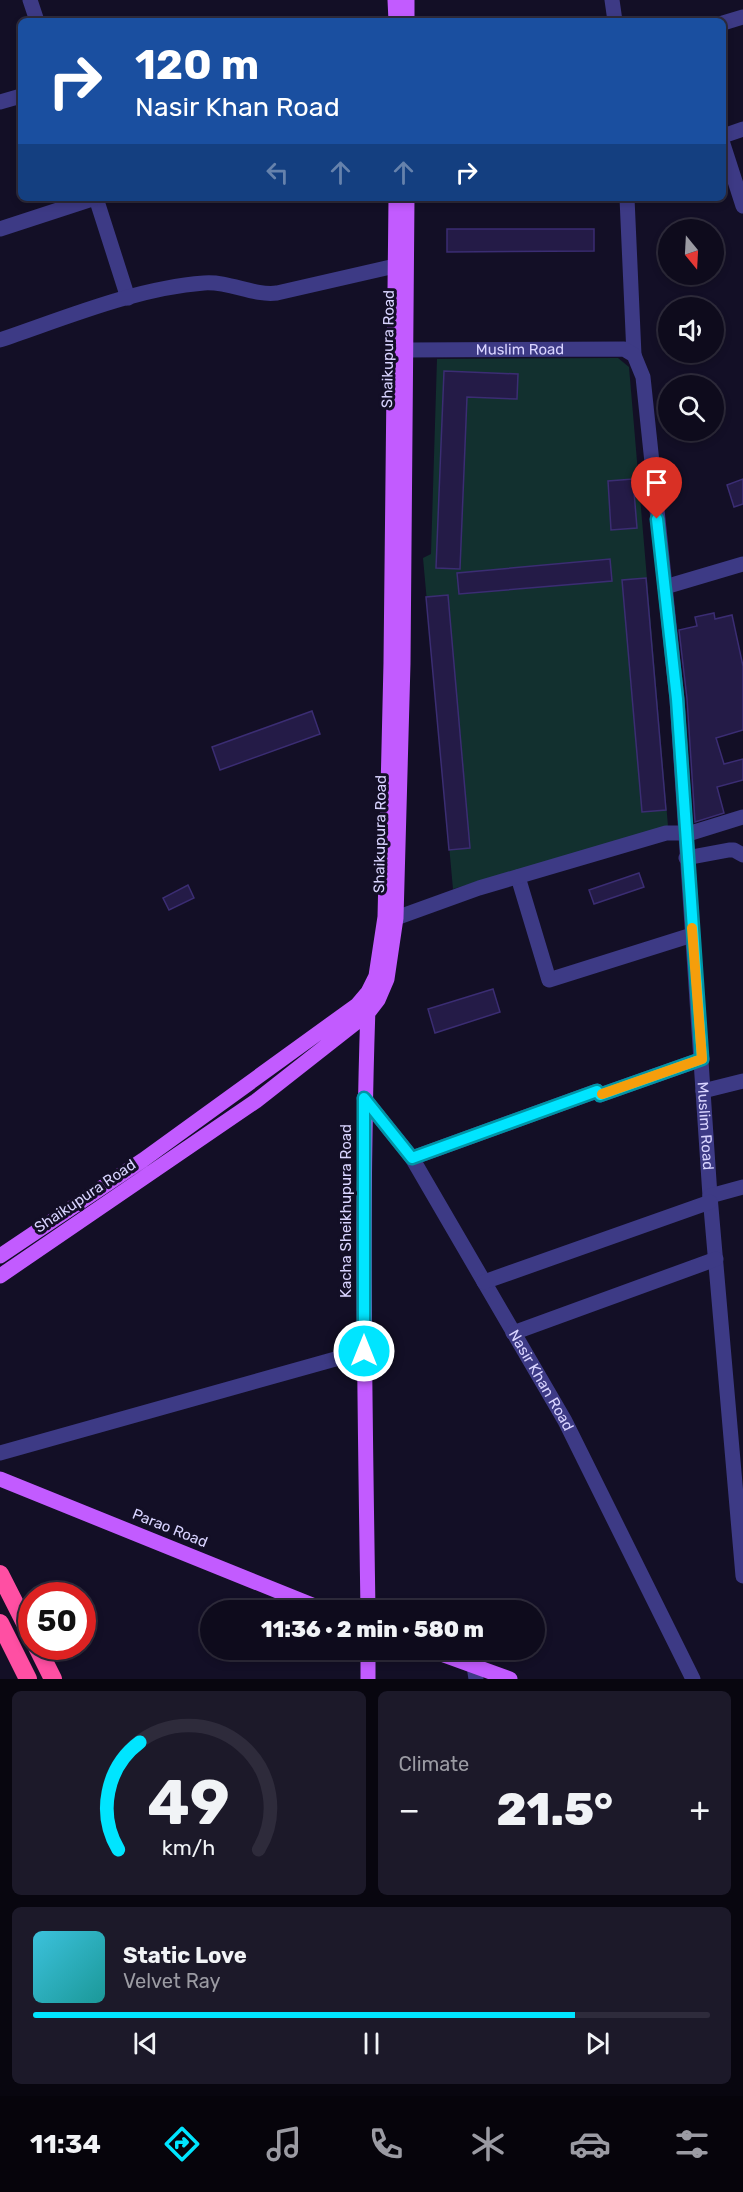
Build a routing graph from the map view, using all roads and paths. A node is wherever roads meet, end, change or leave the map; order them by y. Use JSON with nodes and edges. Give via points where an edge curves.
{"nodes":[{"id":1,"x":30,"y":0,"type":"edge"},
{"id":2,"x":395,"y":0,"type":"edge"},
{"id":3,"x":407,"y":0,"type":"edge"},
{"id":4,"x":612,"y":0,"type":"edge"},
{"id":5,"x":743,"y":17,"type":"edge"},
{"id":6,"x":36,"y":18,"type":"edge"},
{"id":7,"x":396,"y":18,"type":"edge"},
{"id":8,"x":407,"y":18,"type":"edge"},
{"id":9,"x":615,"y":18,"type":"edge"},
{"id":10,"x":726,"y":22,"type":"edge"},
{"id":11,"x":18,"y":97,"type":"edge"},
{"id":12,"x":0,"y":102,"type":"edge"},
{"id":13,"x":743,"y":129,"type":"edge"},
{"id":14,"x":726,"y":135,"type":"edge"},
{"id":15,"x":726,"y":153,"type":"edge"},
{"id":16,"x":87,"y":201,"type":"edge"},
{"id":17,"x":97,"y":201,"type":"edge"},
{"id":18,"x":396,"y":201,"type":"edge"},
{"id":19,"x":407,"y":201,"type":"edge"},
{"id":20,"x":627,"y":201,"type":"edge"},
{"id":21,"x":743,"y":206,"type":"edge"},
{"id":22,"x":0,"y":230,"type":"edge"},
{"id":23,"x":395,"y":266,"type":"junction"},
{"id":24,"x":128,"y":298,"type":"junction"},
{"id":25,"x":0,"y":340,"type":"edge"},
{"id":26,"x":406,"y":350,"type":"junction"},
{"id":27,"x":634,"y":355,"type":"junction"},
{"id":28,"x":743,"y":564,"type":"edge"},
{"id":29,"x":665,"y":587,"type":"junction"},
{"id":30,"x":743,"y":817,"type":"edge"},
{"id":31,"x":686,"y":833,"type":"junction"},
{"id":32,"x":743,"y":855,"type":"edge"},
{"id":33,"x":687,"y":858,"type":"junction"},
{"id":34,"x":518,"y":877,"type":"junction"},
{"id":35,"x":396,"y":918,"type":"junction"},
{"id":36,"x":692,"y":934,"type":"junction"},
{"id":37,"x":368,"y":992,"type":"junction"},
{"id":38,"x":368,"y":1013,"type":"junction"},
{"id":39,"x":702,"y":1059,"type":"junction"},
{"id":40,"x":743,"y":1081,"type":"edge"},
{"id":41,"x":703,"y":1091,"type":"junction"},
{"id":42,"x":364,"y":1098,"type":"junction"},
{"id":43,"x":412,"y":1158,"type":"junction"},
{"id":44,"x":743,"y":1187,"type":"edge"},
{"id":45,"x":710,"y":1199,"type":"junction"},
{"id":46,"x":0,"y":1256,"type":"edge"},
{"id":47,"x":716,"y":1259,"type":"junction"},
{"id":48,"x":0,"y":1276,"type":"edge"},
{"id":49,"x":483,"y":1282,"type":"junction"},
{"id":50,"x":513,"y":1333,"type":"junction"},
{"id":51,"x":364,"y":1351,"type":"junction"},
{"id":52,"x":0,"y":1453,"type":"edge"},
{"id":53,"x":739,"y":1471,"type":"edge"},
{"id":54,"x":0,"y":1479,"type":"edge"},
{"id":55,"x":742,"y":1548,"type":"edge"},
{"id":56,"x":0,"y":1574,"type":"edge"},
{"id":57,"x":743,"y":1576,"type":"edge"},
{"id":58,"x":300,"y":1600,"type":"edge"},
{"id":59,"x":368,"y":1600,"type":"edge"},
{"id":60,"x":18,"y":1609,"type":"edge"},
{"id":61,"x":0,"y":1623,"type":"edge"},
{"id":62,"x":44,"y":1660,"type":"edge"},
{"id":63,"x":368,"y":1660,"type":"edge"},
{"id":64,"x":450,"y":1660,"type":"edge"},
{"id":65,"x":475,"y":1672,"type":"edge"},
{"id":66,"x":28,"y":1679,"type":"edge"},
{"id":67,"x":53,"y":1679,"type":"edge"},
{"id":68,"x":368,"y":1679,"type":"edge"},
{"id":69,"x":510,"y":1679,"type":"edge"},
{"id":70,"x":693,"y":1679,"type":"edge"}],
"edges":[{"from":1,"to":6,"type":"street"},
{"from":2,"to":7,"type":"main road"},
{"from":3,"to":8,"type":"main road"},
{"from":4,"to":9,"type":"street"},
{"from":5,"to":10,"type":"street"},
{"from":11,"to":12,"type":"street"},
{"from":13,"to":14,"type":"street"},
{"from":15,"to":21,"type":"street"},
{"from":16,"to":22,"type":"street"},
{"from":17,"to":24,"type":"street"},
{"from":18,"to":23,"type":"main road","name":"Shaikupura Road"},
{"from":19,"to":26,"type":"main road","name":"Shaikupura Road"},
{"from":20,"to":27,"type":"street","name":"Muslim Road"},
{"from":23,"to":24,"type":"street","via":[[277,293],[208,283]]},
{"from":23,"to":37,"type":"main road","name":"Shaikupura Road","via":[[385,917],[376,976]]},
{"from":24,"to":25,"type":"street"},
{"from":26,"to":27,"type":"street","name":"Muslim Road","via":[[611,348]]},
{"from":26,"to":35,"type":"main road","name":"Shaikupura Road"},
{"from":27,"to":29,"type":"street","name":"Muslim Road","via":[[643,377]]},
{"from":28,"to":29,"type":"street"},
{"from":29,"to":31,"type":"street","name":"Muslim Road"},
{"from":30,"to":31,"type":"street"},
{"from":31,"to":33,"type":"street","name":"Muslim Road"},
{"from":31,"to":34,"type":"street","via":[[666,833]]},
{"from":32,"to":33,"type":"street","via":[[729,850]]},
{"from":33,"to":36,"type":"street","name":"Muslim Road"},
{"from":34,"to":35,"type":"street"},
{"from":34,"to":36,"type":"street","via":[[549,980]]},
{"from":35,"to":38,"type":"main road","name":"Shaikupura Road","via":[[387,979]]},
{"from":36,"to":39,"type":"street","name":"Muslim Road"},
{"from":37,"to":38,"type":"main road","name":"Kacha Sheikhupura Road"},
{"from":37,"to":46,"type":"main road","name":"Shaikupura Road","via":[[357,1005],[143,1160]]},
{"from":38,"to":42,"type":"main road","name":"Kacha Sheikhupura Road"},
{"from":38,"to":48,"type":"main road","name":"Shaikupura Road","via":[[256,1101]]},
{"from":39,"to":41,"type":"street","name":"Muslim Road"},
{"from":39,"to":43,"type":"street","via":[[600,1095],[597,1091]]},
{"from":40,"to":41,"type":"street"},
{"from":41,"to":45,"type":"street","name":"Muslim Road"},
{"from":42,"to":43,"type":"street","name":"Nasir Khan Road"},
{"from":42,"to":51,"type":"main road","name":"Kacha Sheikhupura Road"},
{"from":43,"to":49,"type":"street","name":"Nasir Khan Road"},
{"from":44,"to":45,"type":"street"},
{"from":45,"to":47,"type":"street","name":"Muslim Road"},
{"from":45,"to":49,"type":"street"},
{"from":47,"to":50,"type":"street"},
{"from":47,"to":53,"type":"street","name":"Muslim Road"},
{"from":49,"to":50,"type":"street","name":"Nasir Khan Road"},
{"from":50,"to":70,"type":"street","name":"Nasir Khan Road","via":[[565,1421]]},
{"from":51,"to":52,"type":"street"},
{"from":51,"to":59,"type":"main road","name":"Kacha Sheikhupura Road"},
{"from":53,"to":55,"type":"street","name":"Muslim Road"},
{"from":54,"to":58,"type":"main road","name":"Parao Road"},
{"from":55,"to":57,"type":"street","name":"Muslim Road"},
{"from":56,"to":60,"type":"highway"},
{"from":61,"to":66,"type":"highway"},
{"from":62,"to":67,"type":"highway"},
{"from":63,"to":68,"type":"main road"},
{"from":64,"to":65,"type":"main road"},
{"from":65,"to":69,"type":"main road"}]}
